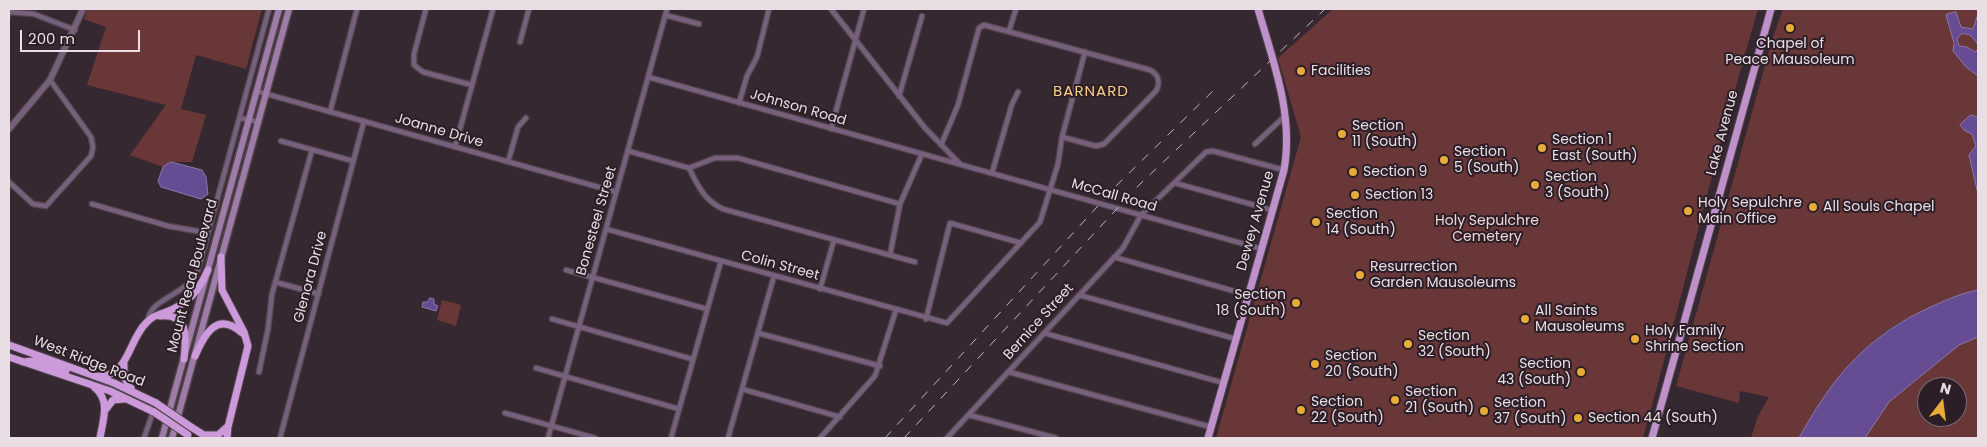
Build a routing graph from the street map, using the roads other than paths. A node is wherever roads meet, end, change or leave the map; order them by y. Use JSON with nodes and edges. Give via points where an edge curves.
{"nodes":[{"id":1,"x":83,"y":9,"type":"edge"},
{"id":2,"x":269,"y":9,"type":"edge"},
{"id":3,"x":279,"y":9,"type":"edge"},
{"id":4,"x":289,"y":9,"type":"edge"},
{"id":5,"x":357,"y":9,"type":"edge"},
{"id":6,"x":426,"y":9,"type":"edge"},
{"id":7,"x":493,"y":9,"type":"edge"},
{"id":8,"x":530,"y":9,"type":"edge"},
{"id":9,"x":667,"y":9,"type":"edge"},
{"id":10,"x":769,"y":9,"type":"edge"},
{"id":11,"x":831,"y":9,"type":"edge"},
{"id":12,"x":864,"y":9,"type":"edge"},
{"id":13,"x":1016,"y":9,"type":"edge"},
{"id":14,"x":1258,"y":9,"type":"edge"},
{"id":15,"x":1772,"y":9,"type":"edge"},
{"id":16,"x":9,"y":12,"type":"edge"},
{"id":17,"x":665,"y":15,"type":"junction"},
{"id":18,"x":922,"y":16,"type":"dead end"},
{"id":19,"x":699,"y":24,"type":"dead end"},
{"id":20,"x":75,"y":30,"type":"junction"},
{"id":21,"x":1009,"y":32,"type":"junction"},
{"id":22,"x":856,"y":41,"type":"junction"},
{"id":23,"x":520,"y":42,"type":"dead end"},
{"id":24,"x":1085,"y":52,"type":"junction"},
{"id":25,"x":648,"y":77,"type":"junction"},
{"id":26,"x":50,"y":80,"type":"junction"},
{"id":27,"x":472,"y":85,"type":"junction"},
{"id":28,"x":256,"y":91,"type":"junction"},
{"id":29,"x":1018,"y":92,"type":"dead end"},
{"id":30,"x":266,"y":94,"type":"junction"},
{"id":31,"x":899,"y":96,"type":"junction"},
{"id":32,"x":739,"y":103,"type":"junction"},
{"id":33,"x":330,"y":112,"type":"junction"},
{"id":34,"x":1286,"y":115,"type":"junction"},
{"id":35,"x":240,"y":118,"type":"junction"},
{"id":36,"x":526,"y":118,"type":"dead end"},
{"id":37,"x":248,"y":119,"type":"junction"},
{"id":38,"x":364,"y":121,"type":"junction"},
{"id":39,"x":258,"y":122,"type":"junction"},
{"id":40,"x":831,"y":129,"type":"junction"},
{"id":41,"x":9,"y":130,"type":"edge"},
{"id":42,"x":1062,"y":138,"type":"junction"},
{"id":43,"x":281,"y":141,"type":"dead end"},
{"id":44,"x":1255,"y":144,"type":"dead end"},
{"id":45,"x":941,"y":145,"type":"junction"},
{"id":46,"x":455,"y":147,"type":"junction"},
{"id":47,"x":312,"y":150,"type":"junction"},
{"id":48,"x":628,"y":151,"type":"junction"},
{"id":49,"x":922,"y":154,"type":"junction"},
{"id":50,"x":943,"y":160,"type":"junction"},
{"id":51,"x":353,"y":161,"type":"junction"},
{"id":52,"x":508,"y":162,"type":"junction"},
{"id":53,"x":960,"y":164,"type":"junction"},
{"id":54,"x":689,"y":168,"type":"junction"},
{"id":55,"x":1284,"y":170,"type":"junction"},
{"id":56,"x":992,"y":173,"type":"junction"},
{"id":57,"x":9,"y":182,"type":"edge"},
{"id":58,"x":1175,"y":182,"type":"junction"},
{"id":59,"x":1050,"y":189,"type":"junction"},
{"id":60,"x":616,"y":192,"type":"junction"},
{"id":61,"x":92,"y":204,"type":"dead end"},
{"id":62,"x":900,"y":204,"type":"junction"},
{"id":63,"x":1272,"y":210,"type":"junction"},
{"id":64,"x":1141,"y":215,"type":"junction"},
{"id":65,"x":606,"y":229,"type":"junction"},
{"id":66,"x":208,"y":233,"type":"junction"},
{"id":67,"x":834,"y":240,"type":"junction"},
{"id":68,"x":1021,"y":243,"type":"junction"},
{"id":69,"x":1262,"y":249,"type":"junction"},
{"id":70,"x":890,"y":255,"type":"junction"},
{"id":71,"x":221,"y":257,"type":"junction"},
{"id":72,"x":1114,"y":257,"type":"junction"},
{"id":73,"x":721,"y":261,"type":"junction"},
{"id":74,"x":915,"y":262,"type":"dead end"},
{"id":75,"x":208,"y":270,"type":"junction"},
{"id":76,"x":566,"y":270,"type":"dead end"},
{"id":77,"x":774,"y":276,"type":"junction"},
{"id":78,"x":592,"y":278,"type":"junction"},
{"id":79,"x":275,"y":282,"type":"junction"},
{"id":80,"x":820,"y":289,"type":"junction"},
{"id":81,"x":319,"y":294,"type":"junction"},
{"id":82,"x":1079,"y":295,"type":"junction"},
{"id":83,"x":1248,"y":295,"type":"junction"},
{"id":84,"x":707,"y":309,"type":"junction"},
{"id":85,"x":896,"y":310,"type":"junction"},
{"id":86,"x":552,"y":319,"type":"dead end"},
{"id":87,"x":926,"y":319,"type":"junction"},
{"id":88,"x":148,"y":321,"type":"junction"},
{"id":89,"x":579,"y":327,"type":"junction"},
{"id":90,"x":758,"y":333,"type":"junction"},
{"id":91,"x":1044,"y":333,"type":"junction"},
{"id":92,"x":1236,"y":339,"type":"junction"},
{"id":93,"x":247,"y":340,"type":"junction"},
{"id":94,"x":9,"y":345,"type":"edge"},
{"id":95,"x":195,"y":356,"type":"junction"},
{"id":96,"x":9,"y":357,"type":"edge"},
{"id":97,"x":126,"y":359,"type":"junction"},
{"id":98,"x":184,"y":359,"type":"junction"},
{"id":99,"x":692,"y":359,"type":"junction"},
{"id":100,"x":20,"y":362,"type":"junction"},
{"id":101,"x":880,"y":366,"type":"junction"},
{"id":102,"x":536,"y":368,"type":"dead end"},
{"id":103,"x":84,"y":372,"type":"junction"},
{"id":104,"x":258,"y":372,"type":"dead end"},
{"id":105,"x":1009,"y":372,"type":"junction"},
{"id":106,"x":94,"y":376,"type":"junction"},
{"id":107,"x":565,"y":376,"type":"junction"},
{"id":108,"x":87,"y":383,"type":"junction"},
{"id":109,"x":1224,"y":383,"type":"junction"},
{"id":110,"x":742,"y":389,"type":"junction"},
{"id":111,"x":142,"y":395,"type":"junction"},
{"id":112,"x":134,"y":401,"type":"junction"},
{"id":113,"x":679,"y":408,"type":"junction"},
{"id":114,"x":153,"y":412,"type":"junction"},
{"id":115,"x":505,"y":413,"type":"dead end"},
{"id":116,"x":104,"y":414,"type":"junction"},
{"id":117,"x":969,"y":415,"type":"junction"},
{"id":118,"x":840,"y":417,"type":"junction"},
{"id":119,"x":228,"y":424,"type":"junction"},
{"id":120,"x":551,"y":426,"type":"junction"},
{"id":121,"x":1211,"y":428,"type":"junction"},
{"id":122,"x":191,"y":437,"type":"edge"},
{"id":123,"x":207,"y":437,"type":"edge"},
{"id":124,"x":100,"y":438,"type":"edge"},
{"id":125,"x":144,"y":438,"type":"edge"},
{"id":126,"x":162,"y":438,"type":"edge"},
{"id":127,"x":172,"y":438,"type":"edge"},
{"id":128,"x":227,"y":438,"type":"edge"},
{"id":129,"x":280,"y":438,"type":"edge"},
{"id":130,"x":548,"y":438,"type":"edge"},
{"id":131,"x":595,"y":438,"type":"edge"},
{"id":132,"x":670,"y":438,"type":"edge"},
{"id":133,"x":728,"y":438,"type":"edge"},
{"id":134,"x":820,"y":438,"type":"edge"},
{"id":135,"x":947,"y":438,"type":"edge"},
{"id":136,"x":1056,"y":438,"type":"edge"},
{"id":137,"x":1208,"y":438,"type":"edge"},
{"id":138,"x":1652,"y":438,"type":"edge"}],
"edges":[{"from":1,"to":20,"type":"street"},
{"from":2,"to":35,"type":"street","name":"Mount Read Boulevard"},
{"from":3,"to":28,"type":"main road","name":"Mount Read Boulevard"},
{"from":4,"to":30,"type":"main road","name":"Mount Read Boulevard"},
{"from":5,"to":33,"type":"street"},
{"from":6,"to":27,"type":"street","via":[[414,65],[423,72]]},
{"from":7,"to":27,"type":"street"},
{"from":8,"to":23,"type":"street"},
{"from":9,"to":17,"type":"street","name":"Bonesteel Street"},
{"from":10,"to":32,"type":"street","via":[[757,57]]},
{"from":11,"to":22,"type":"street","name":"McCall Road"},
{"from":12,"to":22,"type":"street"},
{"from":13,"to":21,"type":"street"},
{"from":14,"to":34,"type":"main road","name":"Dewey Avenue"},
{"from":15,"to":138,"type":"main road","name":"Lake Avenue"},
{"from":16,"to":20,"type":"street","via":[[34,14]]},
{"from":17,"to":19,"type":"street"},
{"from":17,"to":25,"type":"street","name":"Bonesteel Street"},
{"from":18,"to":31,"type":"street"},
{"from":20,"to":26,"type":"street"},
{"from":21,"to":24,"type":"street"},
{"from":21,"to":45,"type":"street","via":[[987,26],[980,28],[958,105]]},
{"from":22,"to":31,"type":"street","name":"McCall Road"},
{"from":22,"to":40,"type":"street"},
{"from":24,"to":42,"type":"street"},
{"from":24,"to":42,"type":"street","via":[[1150,70],[1157,76],[1158,86],[1101,145]]},
{"from":25,"to":32,"type":"street","name":"Johnson Road"},
{"from":25,"to":48,"type":"street","name":"Bonesteel Street"},
{"from":26,"to":41,"type":"street"},
{"from":26,"to":57,"type":"street","via":[[91,137],[91,156],[46,206],[33,204]]},
{"from":27,"to":46,"type":"street"},
{"from":28,"to":30,"type":"street","name":"Joanne Drive"},
{"from":28,"to":37,"type":"main road","name":"Mount Read Boulevard"},
{"from":29,"to":56,"type":"street"},
{"from":30,"to":33,"type":"street","name":"Joanne Drive"},
{"from":30,"to":39,"type":"main road","name":"Mount Read Boulevard"},
{"from":31,"to":45,"type":"street","name":"McCall Road"},
{"from":32,"to":40,"type":"street","name":"Johnson Road"},
{"from":33,"to":38,"type":"street","name":"Joanne Drive"},
{"from":34,"to":44,"type":"street"},
{"from":34,"to":55,"type":"main road","name":"Dewey Avenue"},
{"from":35,"to":37,"type":"street"},
{"from":35,"to":66,"type":"street","name":"Mount Read Boulevard"},
{"from":36,"to":52,"type":"street","via":[[518,127]]},
{"from":37,"to":39,"type":"street"},
{"from":37,"to":75,"type":"main road","name":"Mount Read Boulevard"},
{"from":38,"to":46,"type":"street","name":"Joanne Drive"},
{"from":38,"to":51,"type":"street","name":"Glenora Drive"},
{"from":39,"to":71,"type":"main road","name":"Mount Read Boulevard"},
{"from":40,"to":49,"type":"street","name":"Johnson Road"},
{"from":42,"to":59,"type":"street"},
{"from":43,"to":47,"type":"street"},
{"from":45,"to":50,"type":"street"},
{"from":45,"to":53,"type":"street","name":"McCall Road"},
{"from":46,"to":52,"type":"street","name":"Joanne Drive"},
{"from":47,"to":51,"type":"street"},
{"from":47,"to":79,"type":"street"},
{"from":48,"to":54,"type":"street"},
{"from":48,"to":60,"type":"street","name":"Bonesteel Street"},
{"from":49,"to":50,"type":"street","name":"Johnson Road"},
{"from":49,"to":62,"type":"street"},
{"from":50,"to":53,"type":"street","name":"McCall Road"},
{"from":51,"to":81,"type":"street","name":"Glenora Drive"},
{"from":52,"to":60,"type":"street","name":"Joanne Drive"},
{"from":53,"to":56,"type":"street","name":"McCall Road"},
{"from":54,"to":62,"type":"street","via":[[715,158],[738,158]]},
{"from":54,"to":67,"type":"street","via":[[699,190],[716,206]]},
{"from":55,"to":58,"type":"street","name":"Bernice Street","via":[[1209,150]]},
{"from":55,"to":63,"type":"main road","name":"Dewey Avenue"},
{"from":56,"to":59,"type":"street","name":"McCall Road"},
{"from":58,"to":63,"type":"street"},
{"from":58,"to":64,"type":"street","name":"Bernice Street"},
{"from":59,"to":64,"type":"street","name":"McCall Road"},
{"from":59,"to":68,"type":"street","via":[[1040,222]]},
{"from":60,"to":65,"type":"street","name":"Bonesteel Street"},
{"from":61,"to":66,"type":"street","via":[[168,226]]},
{"from":62,"to":70,"type":"street"},
{"from":63,"to":69,"type":"main road","name":"Dewey Avenue"},
{"from":64,"to":69,"type":"street","name":"McCall Road"},
{"from":64,"to":72,"type":"street","name":"Bernice Street","via":[[1126,243]]},
{"from":65,"to":73,"type":"street","name":"Colin Street"},
{"from":65,"to":78,"type":"street","name":"Bonesteel Street"},
{"from":66,"to":88,"type":"street","name":"Mount Read Boulevard","via":[[192,282],[156,305]]},
{"from":67,"to":70,"type":"street"},
{"from":67,"to":80,"type":"street"},
{"from":68,"to":87,"type":"street","name":"Colin Street","via":[[948,323]]},
{"from":68,"to":87,"type":"street","via":[[950,223]]},
{"from":69,"to":83,"type":"main road","name":"Dewey Avenue"},
{"from":70,"to":74,"type":"street"},
{"from":71,"to":93,"type":"highway","via":[[222,290]]},
{"from":71,"to":95,"type":"main road","name":"Mount Read Boulevard"},
{"from":72,"to":82,"type":"street","name":"Bernice Street"},
{"from":72,"to":83,"type":"street"},
{"from":73,"to":77,"type":"street","name":"Colin Street"},
{"from":73,"to":84,"type":"street"},
{"from":75,"to":88,"type":"highway","via":[[189,301]]},
{"from":75,"to":98,"type":"main road","name":"Mount Read Boulevard"},
{"from":76,"to":78,"type":"street"},
{"from":77,"to":80,"type":"street","name":"Colin Street"},
{"from":77,"to":90,"type":"street"},
{"from":78,"to":84,"type":"street"},
{"from":78,"to":89,"type":"street","name":"Bonesteel Street"},
{"from":79,"to":81,"type":"street"},
{"from":79,"to":104,"type":"street"},
{"from":80,"to":85,"type":"street","name":"Colin Street"},
{"from":81,"to":129,"type":"street","name":"Glenora Drive"},
{"from":82,"to":91,"type":"street","name":"Bernice Street"},
{"from":82,"to":92,"type":"street"},
{"from":83,"to":92,"type":"main road","name":"Dewey Avenue"},
{"from":84,"to":99,"type":"street"},
{"from":85,"to":87,"type":"street","name":"Colin Street"},
{"from":85,"to":101,"type":"street"},
{"from":86,"to":89,"type":"street"},
{"from":88,"to":97,"type":"highway"},
{"from":88,"to":98,"type":"highway","via":[[167,316],[181,323],[186,334]]},
{"from":89,"to":99,"type":"street"},
{"from":89,"to":107,"type":"street","name":"Bonesteel Street"},
{"from":90,"to":101,"type":"street"},
{"from":90,"to":110,"type":"street"},
{"from":91,"to":105,"type":"street","name":"Bernice Street"},
{"from":91,"to":109,"type":"street"},
{"from":92,"to":109,"type":"main road","name":"Dewey Avenue"},
{"from":93,"to":95,"type":"highway","via":[[233,326],[217,325],[205,334]]},
{"from":93,"to":119,"type":"highway","via":[[247,354]]},
{"from":94,"to":103,"type":"highway","name":"West Ridge Road"},
{"from":95,"to":127,"type":"main road","name":"Mount Read Boulevard"},
{"from":96,"to":100,"type":"highway","name":"West Ridge Road"},
{"from":97,"to":106,"type":"highway","via":[[112,374]]},
{"from":97,"to":111,"type":"highway","via":[[124,379]]},
{"from":98,"to":126,"type":"main road","name":"Mount Read Boulevard"},
{"from":99,"to":113,"type":"street"},
{"from":100,"to":103,"type":"highway","via":[[33,361],[66,371]]},
{"from":100,"to":108,"type":"highway","name":"West Ridge Road"},
{"from":101,"to":118,"type":"street","via":[[873,380]]},
{"from":102,"to":107,"type":"street"},
{"from":103,"to":106,"type":"highway","name":"West Ridge Road"},
{"from":105,"to":117,"type":"street","name":"Bernice Street"},
{"from":105,"to":121,"type":"street"},
{"from":106,"to":111,"type":"highway","name":"West Ridge Road"},
{"from":107,"to":113,"type":"street"},
{"from":107,"to":120,"type":"street","name":"Bonesteel Street"},
{"from":108,"to":112,"type":"highway","name":"West Ridge Road"},
{"from":108,"to":116,"type":"highway","via":[[102,396]]},
{"from":109,"to":121,"type":"main road","name":"Dewey Avenue"},
{"from":110,"to":118,"type":"street"},
{"from":110,"to":133,"type":"street"},
{"from":111,"to":123,"type":"highway","name":"West Ridge Road","bridge":true},
{"from":112,"to":114,"type":"highway","name":"West Ridge Road"},
{"from":112,"to":116,"type":"highway","via":[[115,399]]},
{"from":113,"to":132,"type":"street"},
{"from":114,"to":122,"type":"highway","name":"West Ridge Road","bridge":true},
{"from":114,"to":125,"type":"street"},
{"from":115,"to":120,"type":"street"},
{"from":116,"to":124,"type":"highway"},
{"from":117,"to":135,"type":"street","name":"Bernice Street"},
{"from":117,"to":136,"type":"street"},
{"from":118,"to":134,"type":"street"},
{"from":119,"to":123,"type":"highway","via":[[218,435]]},
{"from":119,"to":128,"type":"highway"},
{"from":120,"to":130,"type":"street","name":"Bonesteel Street"},
{"from":120,"to":131,"type":"street"},
{"from":121,"to":137,"type":"main road","name":"Dewey Avenue"}]}
